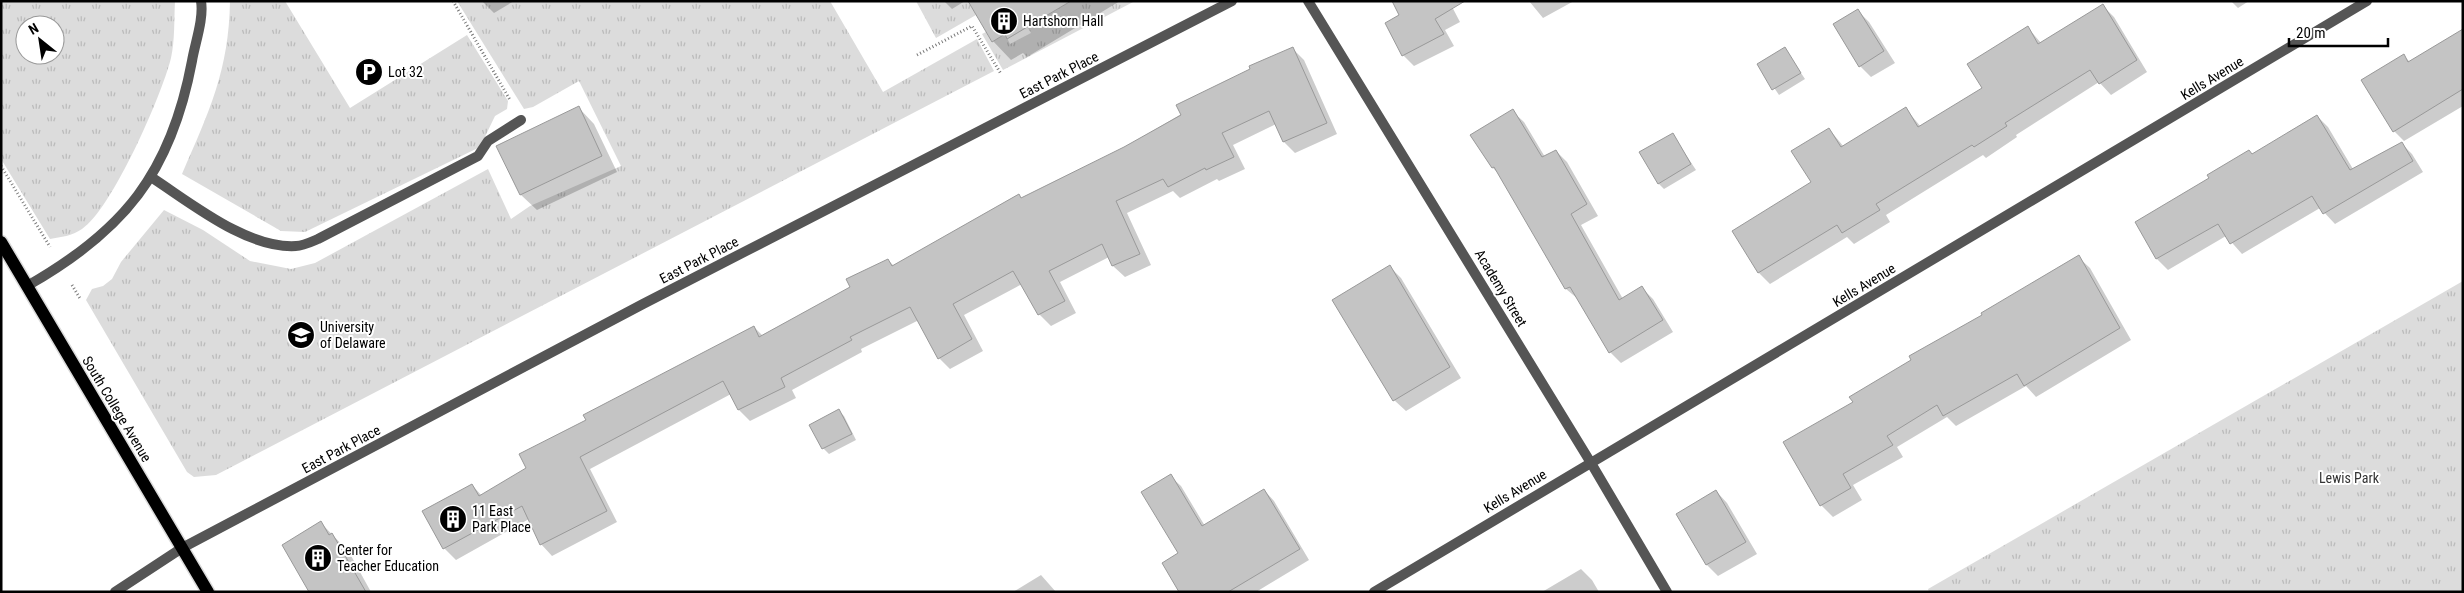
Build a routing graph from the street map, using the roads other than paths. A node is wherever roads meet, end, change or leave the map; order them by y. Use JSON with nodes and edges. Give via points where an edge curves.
{"nodes":[{"id":1,"x":201,"y":1,"type":"edge"},
{"id":2,"x":1232,"y":1,"type":"edge"},
{"id":3,"x":1308,"y":1,"type":"edge"},
{"id":4,"x":2367,"y":1,"type":"edge"},
{"id":5,"x":521,"y":120,"type":"road end"},
{"id":6,"x":152,"y":178,"type":"junction"},
{"id":7,"x":1,"y":242,"type":"edge"},
{"id":8,"x":27,"y":286,"type":"junction"},
{"id":9,"x":1591,"y":463,"type":"junction"},
{"id":10,"x":182,"y":548,"type":"junction"},
{"id":11,"x":114,"y":592,"type":"edge"},
{"id":12,"x":208,"y":592,"type":"edge"},
{"id":13,"x":1374,"y":592,"type":"edge"},
{"id":14,"x":1667,"y":592,"type":"edge"}],
"edges":[{"from":1,"to":6,"type":"street","via":[[185,100]]},
{"from":2,"to":10,"type":"street","name":"East Park Place","via":[[652,300]]},
{"from":3,"to":9,"type":"street","name":"Academy Street"},
{"from":4,"to":9,"type":"street","name":"Kells Avenue"},
{"from":5,"to":6,"type":"street","via":[[488,141],[478,156],[318,239],[297,246],[267,244],[244,234]]},
{"from":6,"to":8,"type":"street","via":[[94,243]]},
{"from":7,"to":8,"type":"main road","name":"South College Avenue"},
{"from":8,"to":10,"type":"main road","name":"South College Avenue"},
{"from":9,"to":13,"type":"street","name":"Kells Avenue"},
{"from":9,"to":14,"type":"street","name":"Academy Street"},
{"from":10,"to":11,"type":"street","name":"East Park Place"},
{"from":10,"to":12,"type":"main road","name":"South College Avenue"}]}
